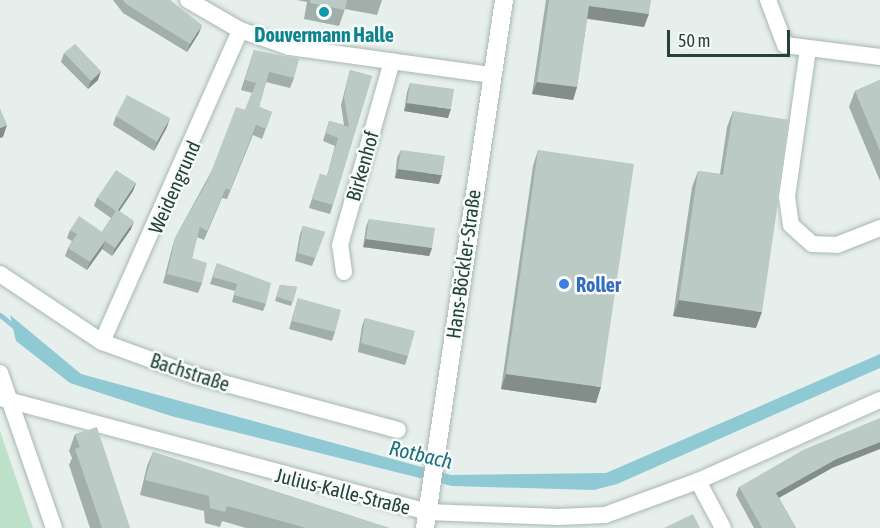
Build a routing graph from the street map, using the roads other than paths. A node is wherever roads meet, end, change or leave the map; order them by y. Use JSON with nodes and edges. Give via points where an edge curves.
{"nodes":[{"id":1,"x":188,"y":0,"type":"edge"},
{"id":2,"x":504,"y":0,"type":"edge"},
{"id":3,"x":768,"y":0,"type":"edge"},
{"id":4,"x":240,"y":30,"type":"junction"},
{"id":5,"x":808,"y":49,"type":"junction"},
{"id":6,"x":880,"y":57,"type":"edge"},
{"id":7,"x":392,"y":61,"type":"junction"},
{"id":8,"x":491,"y":75,"type":"junction"},
{"id":9,"x":880,"y":228,"type":"edge"},
{"id":10,"x":344,"y":272,"type":"dead end"},
{"id":11,"x":0,"y":274,"type":"edge"},
{"id":12,"x":102,"y":342,"type":"junction"},
{"id":13,"x":0,"y":373,"type":"edge"},
{"id":14,"x":4,"y":399,"type":"edge"},
{"id":15,"x":880,"y":400,"type":"edge"},
{"id":16,"x":398,"y":430,"type":"dead end"},
{"id":17,"x":698,"y":481,"type":"junction"},
{"id":18,"x":426,"y":520,"type":"edge"},
{"id":19,"x":54,"y":528,"type":"edge"},
{"id":20,"x":723,"y":528,"type":"edge"}],
"edges":[{"from":1,"to":4,"type":"street"},
{"from":2,"to":8,"type":"main road","name":"Hans-Böckler-Straße"},
{"from":3,"to":5,"type":"street","via":[[784,45]]},
{"from":4,"to":7,"type":"street","via":[[290,47]]},
{"from":4,"to":12,"type":"street","name":"Weidengrund"},
{"from":5,"to":6,"type":"street"},
{"from":5,"to":9,"type":"street","via":[[787,197],[791,225],[812,244],[837,245]]},
{"from":7,"to":8,"type":"street"},
{"from":7,"to":10,"type":"street","name":"Birkenhof","via":[[340,245]]},
{"from":8,"to":18,"type":"main road","name":"Hans-Böckler-Straße"},
{"from":11,"to":12,"type":"street","name":"Bachstraße"},
{"from":12,"to":16,"type":"street","name":"Bachstraße","via":[[193,375]]},
{"from":13,"to":14,"type":"street"},
{"from":14,"to":18,"type":"street","name":"Julius-Kalle-Straße"},
{"from":14,"to":19,"type":"street"},
{"from":15,"to":17,"type":"street","name":"Julius-Kalle-Straße"},
{"from":17,"to":18,"type":"street","name":"Julius-Kalle-Straße","via":[[605,515]]},
{"from":17,"to":20,"type":"street"}]}
